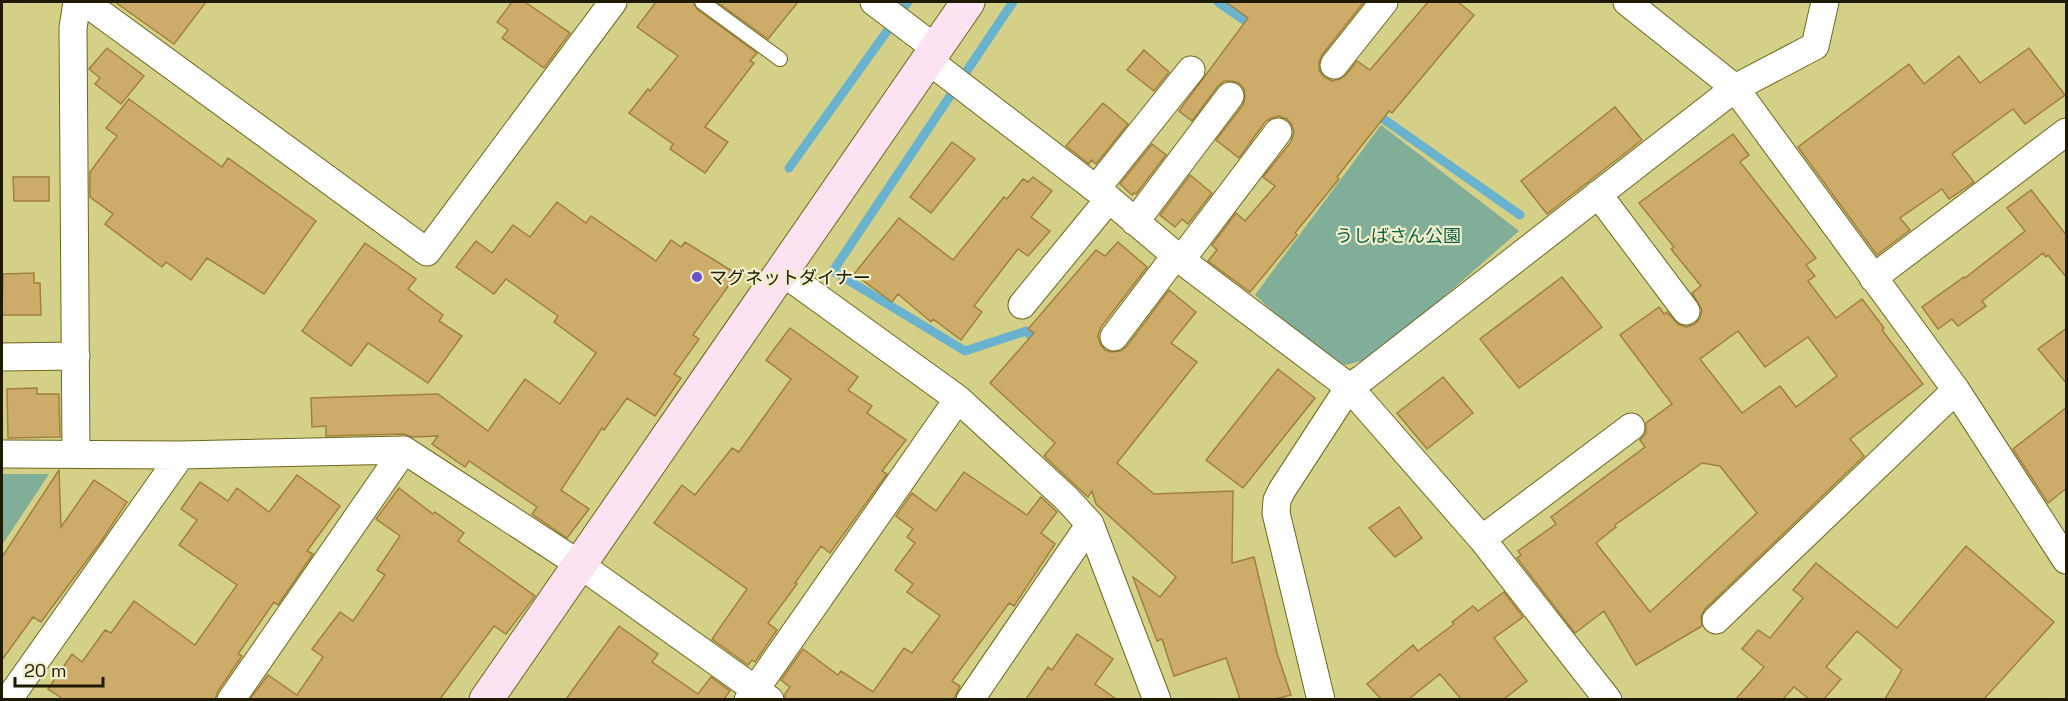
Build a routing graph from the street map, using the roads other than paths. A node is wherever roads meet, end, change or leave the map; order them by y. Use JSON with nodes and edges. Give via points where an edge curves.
{"nodes":[{"id":1,"x":77,"y":2,"type":"edge"},
{"id":2,"x":85,"y":2,"type":"edge"},
{"id":3,"x":613,"y":2,"type":"edge"},
{"id":4,"x":702,"y":2,"type":"edge"},
{"id":5,"x":874,"y":2,"type":"edge"},
{"id":6,"x":968,"y":2,"type":"edge"},
{"id":7,"x":1384,"y":2,"type":"edge"},
{"id":8,"x":1627,"y":2,"type":"edge"},
{"id":9,"x":1825,"y":2,"type":"edge"},
{"id":10,"x":932,"y":54,"type":"junction"},
{"id":11,"x":780,"y":59,"type":"dead end"},
{"id":12,"x":1334,"y":65,"type":"dead end"},
{"id":13,"x":1191,"y":70,"type":"dead end"},
{"id":14,"x":1735,"y":88,"type":"junction"},
{"id":15,"x":1230,"y":96,"type":"dead end"},
{"id":16,"x":1278,"y":132,"type":"dead end"},
{"id":17,"x":2067,"y":132,"type":"edge"},
{"id":18,"x":1102,"y":194,"type":"junction"},
{"id":19,"x":1598,"y":194,"type":"junction"},
{"id":20,"x":1136,"y":222,"type":"junction"},
{"id":21,"x":1179,"y":257,"type":"junction"},
{"id":22,"x":781,"y":270,"type":"junction"},
{"id":23,"x":1873,"y":278,"type":"junction"},
{"id":24,"x":1022,"y":305,"type":"dead end"},
{"id":25,"x":1686,"y":310,"type":"dead end"},
{"id":26,"x":1114,"y":338,"type":"dead end"},
{"id":27,"x":76,"y":356,"type":"junction"},
{"id":28,"x":2,"y":357,"type":"edge"},
{"id":29,"x":1349,"y":387,"type":"junction"},
{"id":30,"x":1956,"y":390,"type":"junction"},
{"id":31,"x":958,"y":399,"type":"junction"},
{"id":32,"x":1631,"y":427,"type":"dead end"},
{"id":33,"x":404,"y":450,"type":"junction"},
{"id":34,"x":76,"y":453,"type":"junction"},
{"id":35,"x":2,"y":454,"type":"edge"},
{"id":36,"x":181,"y":454,"type":"junction"},
{"id":37,"x":1090,"y":524,"type":"junction"},
{"id":38,"x":1482,"y":540,"type":"junction"},
{"id":39,"x":2067,"y":560,"type":"edge"},
{"id":40,"x":579,"y":564,"type":"junction"},
{"id":41,"x":1716,"y":620,"type":"dead end"},
{"id":42,"x":758,"y":696,"type":"edge"},
{"id":43,"x":8,"y":699,"type":"edge"},
{"id":44,"x":231,"y":699,"type":"edge"},
{"id":45,"x":486,"y":699,"type":"edge"},
{"id":46,"x":970,"y":699,"type":"edge"},
{"id":47,"x":1157,"y":699,"type":"edge"},
{"id":48,"x":1321,"y":699,"type":"edge"},
{"id":49,"x":1608,"y":699,"type":"edge"}],
"edges":[{"from":1,"to":27,"type":"street","via":[[73,28]]},
{"from":2,"to":3,"type":"street","via":[[427,252]]},
{"from":4,"to":11,"type":"lane"},
{"from":5,"to":10,"type":"street"},
{"from":6,"to":10,"type":"street"},
{"from":7,"to":12,"type":"street"},
{"from":8,"to":14,"type":"street"},
{"from":9,"to":14,"type":"street","via":[[1815,46]]},
{"from":10,"to":18,"type":"street"},
{"from":10,"to":22,"type":"street"},
{"from":13,"to":18,"type":"street"},
{"from":14,"to":19,"type":"street"},
{"from":14,"to":23,"type":"street"},
{"from":15,"to":20,"type":"street"},
{"from":16,"to":21,"type":"street"},
{"from":17,"to":23,"type":"street"},
{"from":18,"to":20,"type":"street"},
{"from":18,"to":24,"type":"street"},
{"from":19,"to":25,"type":"street"},
{"from":19,"to":29,"type":"street"},
{"from":20,"to":21,"type":"street"},
{"from":21,"to":26,"type":"street"},
{"from":21,"to":29,"type":"street"},
{"from":22,"to":31,"type":"street"},
{"from":22,"to":40,"type":"street"},
{"from":23,"to":30,"type":"street"},
{"from":27,"to":28,"type":"street"},
{"from":27,"to":34,"type":"street"},
{"from":29,"to":38,"type":"street"},
{"from":29,"to":48,"type":"street","via":[[1277,500],[1276,513]]},
{"from":30,"to":39,"type":"street"},
{"from":30,"to":41,"type":"street"},
{"from":31,"to":37,"type":"street"},
{"from":31,"to":42,"type":"street"},
{"from":32,"to":38,"type":"street"},
{"from":33,"to":36,"type":"street"},
{"from":33,"to":40,"type":"street"},
{"from":33,"to":44,"type":"street"},
{"from":34,"to":35,"type":"street"},
{"from":34,"to":36,"type":"street"},
{"from":36,"to":43,"type":"street"},
{"from":37,"to":46,"type":"street"},
{"from":37,"to":47,"type":"street"},
{"from":38,"to":49,"type":"street"},
{"from":40,"to":42,"type":"street"},
{"from":40,"to":45,"type":"street"}]}
